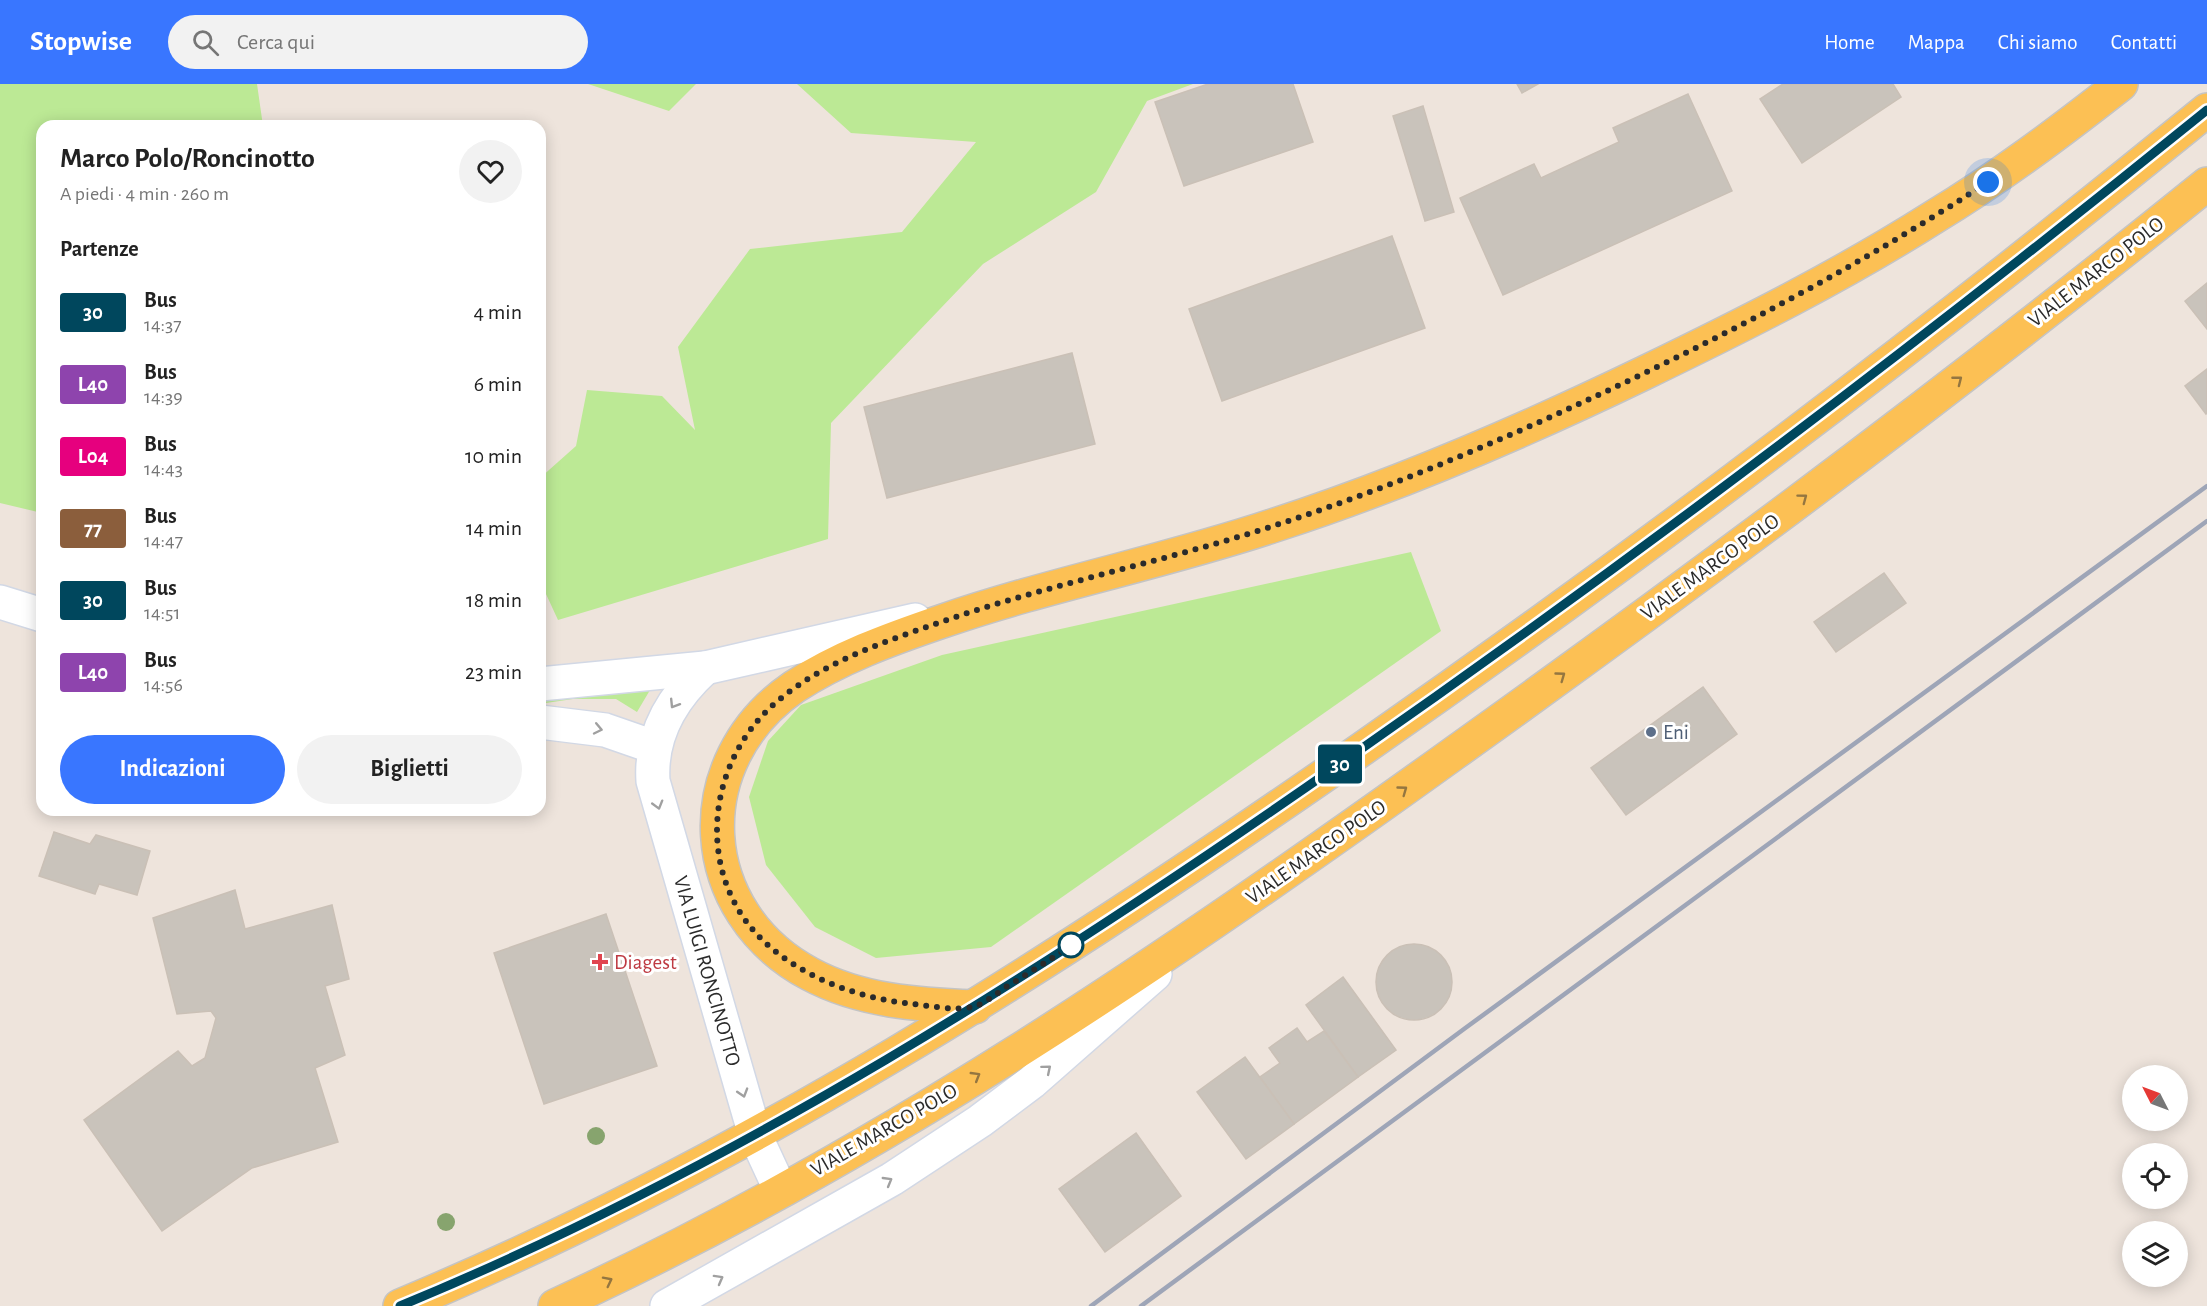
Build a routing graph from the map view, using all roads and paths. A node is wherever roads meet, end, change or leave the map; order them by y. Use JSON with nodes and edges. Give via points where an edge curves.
{"nodes":[{"id":1,"x":2121,"y":84,"type":"edge"},
{"id":2,"x":2207,"y":110,"type":"edge"},
{"id":3,"x":2207,"y":184,"type":"edge"},
{"id":4,"x":1002,"y":601,"type":"junction"},
{"id":5,"x":0,"y":602,"type":"edge"},
{"id":6,"x":36,"y":613,"type":"edge"},
{"id":7,"x":705,"y":668,"type":"junction"},
{"id":8,"x":546,"y":683,"type":"edge"},
{"id":9,"x":546,"y":723,"type":"edge"},
{"id":10,"x":654,"y":747,"type":"junction"},
{"id":11,"x":1201,"y":933,"type":"junction"},
{"id":12,"x":975,"y":1007,"type":"junction"},
{"id":13,"x":755,"y":1135,"type":"junction"},
{"id":14,"x":780,"y":1189,"type":"junction"},
{"id":15,"x":400,"y":1306,"type":"edge"},
{"id":16,"x":555,"y":1306,"type":"edge"},
{"id":17,"x":667,"y":1306,"type":"edge"}],
"edges":[{"from":1,"to":4,"type":"main road","via":[[2006,171],[1860,262],[1734,329],[1506,438],[1436,468],[1276,525],[1190,552]]},
{"from":2,"to":12,"type":"main road","via":[[1912,344],[1605,576],[1266,816]]},
{"from":11,"to":3,"type":"main road","name":"VIALE MARCO POLO","one_way":true,"via":[[1763,528]]},
{"from":4,"to":7,"type":"street"},
{"from":4,"to":12,"type":"main road","via":[[873,646],[793,688],[774,704],[741,746],[719,795],[716,812],[718,842],[729,887],[753,930],[771,948],[811,975],[874,997],[922,1005]]},
{"from":5,"to":6,"type":"street"},
{"from":7,"to":8,"type":"street"},
{"from":7,"to":10,"type":"street","name":"VIA LUIGI RONCINOTTO","one_way":true,"via":[[673,704]]},
{"from":9,"to":10,"type":"street","one_way":true,"via":[[605,730]]},
{"from":10,"to":13,"type":"street","name":"VIA LUIGI RONCINOTTO","one_way":true,"via":[[655,794]]},
{"from":14,"to":11,"type":"main road","name":"VIALE MARCO POLO","one_way":true,"via":[[1017,1052]]},
{"from":17,"to":11,"type":"street","name":"VIALE MARCO POLO","one_way":true,"via":[[892,1179],[980,1121],[1040,1075]]},
{"from":12,"to":13,"type":"main road"},
{"from":13,"to":14,"type":"street","name":"VIA LUIGI RONCINOTTO"},
{"from":13,"to":15,"type":"main road","via":[[546,1241]]},
{"from":16,"to":14,"type":"main road","name":"VIALE MARCO POLO","one_way":true}]}
